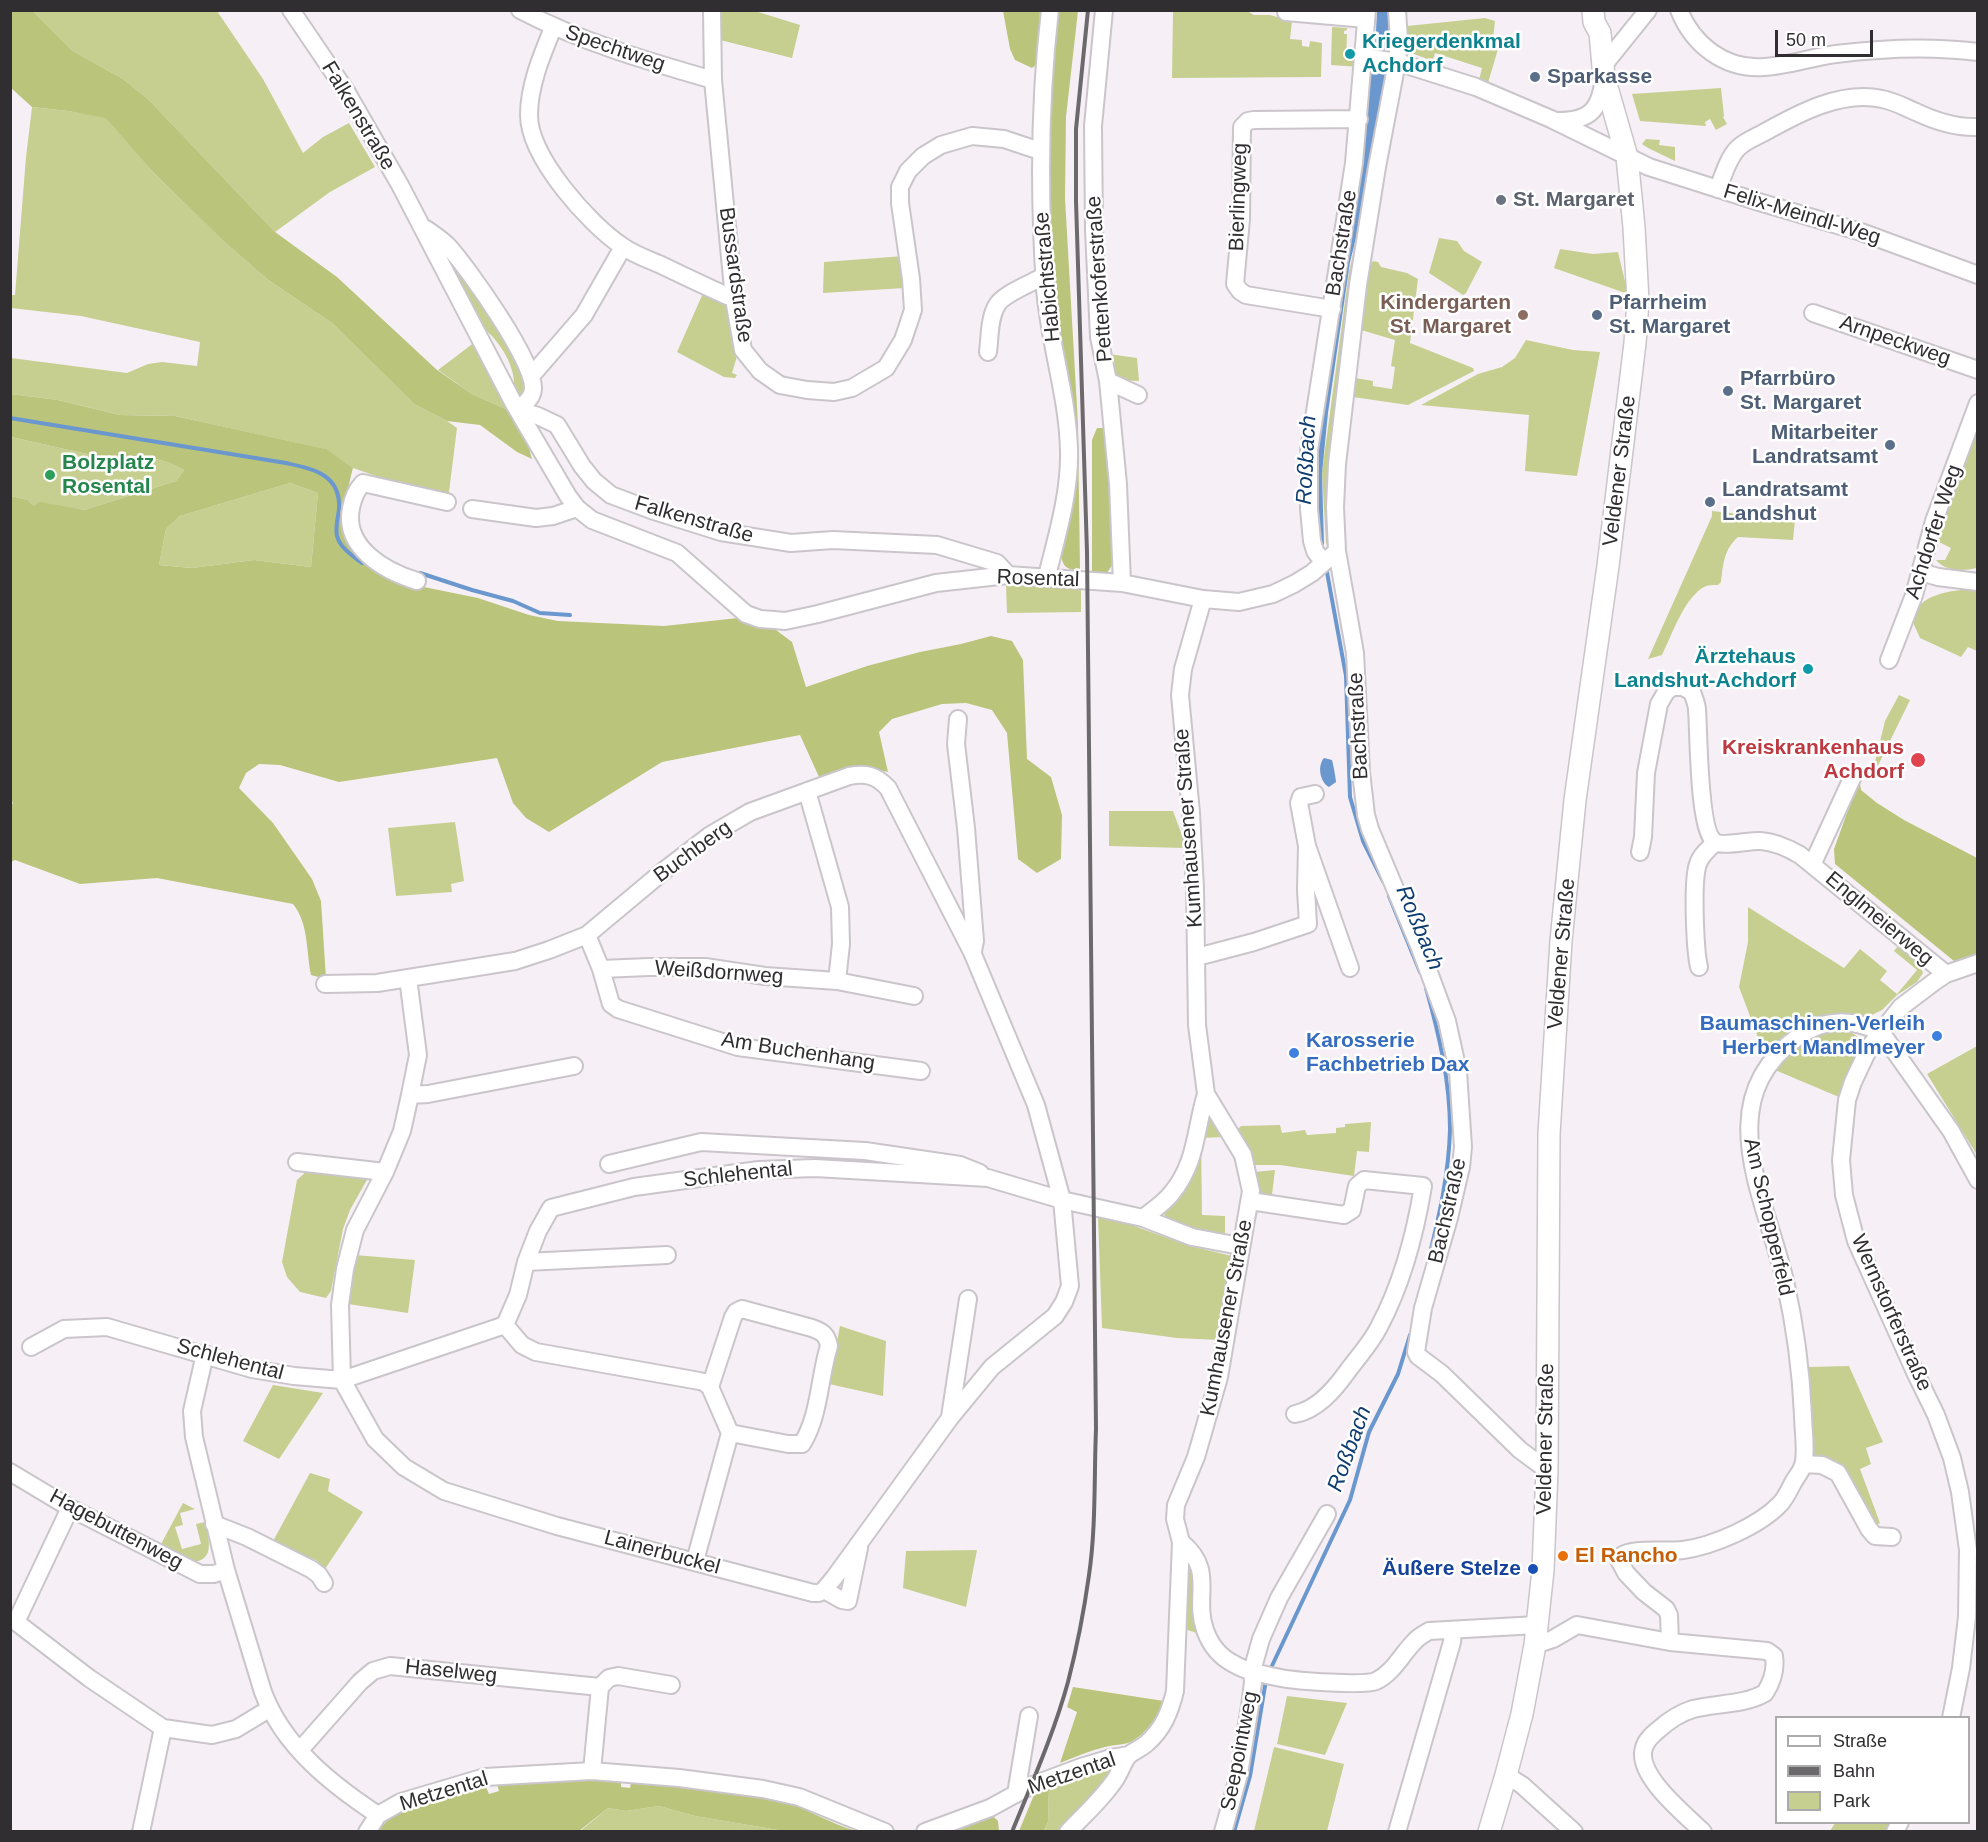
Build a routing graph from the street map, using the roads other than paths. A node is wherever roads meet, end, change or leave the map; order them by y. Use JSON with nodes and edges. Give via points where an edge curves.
{"nodes":[{"id":1,"x":291,"y":10,"type":"edge"},
{"id":2,"x":520,"y":10,"type":"edge"},
{"id":3,"x":712,"y":10,"type":"edge"},
{"id":4,"x":1050,"y":10,"type":"edge"},
{"id":5,"x":1104,"y":10,"type":"edge"},
{"id":6,"x":1397,"y":10,"type":"edge"},
{"id":7,"x":1593,"y":10,"type":"edge"},
{"id":8,"x":1602,"y":10,"type":"edge"},
{"id":9,"x":1648,"y":10,"type":"edge"},
{"id":10,"x":1678,"y":10,"type":"edge"},
{"id":11,"x":1286,"y":12,"type":"dead end"},
{"id":12,"x":1366,"y":15,"type":"edge"},
{"id":13,"x":553,"y":28,"type":"junction"},
{"id":14,"x":1600,"y":33,"type":"junction"},
{"id":15,"x":1977,"y":52,"type":"edge"},
{"id":16,"x":1381,"y":60,"type":"junction"},
{"id":17,"x":1604,"y":71,"type":"junction"},
{"id":18,"x":713,"y":81,"type":"junction"},
{"id":19,"x":1359,"y":119,"type":"junction"},
{"id":20,"x":1555,"y":121,"type":"junction"},
{"id":21,"x":1977,"y":128,"type":"edge"},
{"id":22,"x":1040,"y":151,"type":"junction"},
{"id":23,"x":1627,"y":157,"type":"junction"},
{"id":24,"x":1718,"y":189,"type":"junction"},
{"id":25,"x":421,"y":225,"type":"junction"},
{"id":26,"x":623,"y":247,"type":"junction"},
{"id":27,"x":1977,"y":275,"type":"edge"},
{"id":28,"x":1044,"y":276,"type":"junction"},
{"id":29,"x":734,"y":299,"type":"junction"},
{"id":30,"x":1332,"y":309,"type":"junction"},
{"id":31,"x":1813,"y":313,"type":"dead end"},
{"id":32,"x":988,"y":352,"type":"dead end"},
{"id":33,"x":1977,"y":370,"type":"edge"},
{"id":34,"x":532,"y":375,"type":"junction"},
{"id":35,"x":1108,"y":381,"type":"junction"},
{"id":36,"x":1138,"y":395,"type":"dead end"},
{"id":37,"x":1977,"y":403,"type":"edge"},
{"id":38,"x":518,"y":411,"type":"junction"},
{"id":39,"x":447,"y":502,"type":"dead end"},
{"id":40,"x":472,"y":508,"type":"dead end"},
{"id":41,"x":577,"y":508,"type":"junction"},
{"id":42,"x":1327,"y":558,"type":"junction"},
{"id":43,"x":1921,"y":572,"type":"junction"},
{"id":44,"x":1008,"y":575,"type":"junction"},
{"id":45,"x":1047,"y":576,"type":"junction"},
{"id":46,"x":417,"y":581,"type":"dead end"},
{"id":47,"x":1977,"y":582,"type":"edge"},
{"id":48,"x":1122,"y":583,"type":"junction"},
{"id":49,"x":1203,"y":599,"type":"junction"},
{"id":50,"x":746,"y":614,"type":"joint"},
{"id":51,"x":1889,"y":660,"type":"dead end"},
{"id":52,"x":958,"y":719,"type":"dead end"},
{"id":53,"x":1854,"y":774,"type":"dead end"},
{"id":54,"x":807,"y":791,"type":"junction"},
{"id":55,"x":1315,"y":794,"type":"dead end"},
{"id":56,"x":1715,"y":843,"type":"junction"},
{"id":57,"x":1307,"y":846,"type":"junction"},
{"id":58,"x":1640,"y":852,"type":"dead end"},
{"id":59,"x":1813,"y":863,"type":"junction"},
{"id":60,"x":1333,"y":916,"type":"junction"},
{"id":61,"x":1308,"y":924,"type":"junction"},
{"id":62,"x":586,"y":935,"type":"junction"},
{"id":63,"x":972,"y":952,"type":"junction"},
{"id":64,"x":1197,"y":957,"type":"junction"},
{"id":65,"x":1977,"y":963,"type":"edge"},
{"id":66,"x":1699,"y":967,"type":"dead end"},
{"id":67,"x":1350,"y":968,"type":"dead end"},
{"id":68,"x":601,"y":969,"type":"junction"},
{"id":69,"x":1946,"y":974,"type":"junction"},
{"id":70,"x":408,"y":978,"type":"junction"},
{"id":71,"x":837,"y":981,"type":"junction"},
{"id":72,"x":325,"y":984,"type":"dead end"},
{"id":73,"x":914,"y":996,"type":"dead end"},
{"id":74,"x":1881,"y":1032,"type":"junction"},
{"id":75,"x":574,"y":1066,"type":"dead end"},
{"id":76,"x":921,"y":1071,"type":"dead end"},
{"id":77,"x":1206,"y":1094,"type":"junction"},
{"id":78,"x":410,"y":1095,"type":"junction"},
{"id":79,"x":297,"y":1162,"type":"dead end"},
{"id":80,"x":609,"y":1164,"type":"dead end"},
{"id":81,"x":385,"y":1172,"type":"junction"},
{"id":82,"x":988,"y":1178,"type":"junction"},
{"id":83,"x":1977,"y":1180,"type":"edge"},
{"id":84,"x":1062,"y":1200,"type":"junction"},
{"id":85,"x":1250,"y":1202,"type":"junction"},
{"id":86,"x":1143,"y":1218,"type":"junction"},
{"id":87,"x":1240,"y":1246,"type":"junction"},
{"id":88,"x":667,"y":1255,"type":"dead end"},
{"id":89,"x":526,"y":1262,"type":"junction"},
{"id":90,"x":968,"y":1299,"type":"dead end"},
{"id":91,"x":505,"y":1325,"type":"junction"},
{"id":92,"x":31,"y":1347,"type":"dead end"},
{"id":93,"x":206,"y":1354,"type":"junction"},
{"id":94,"x":342,"y":1380,"type":"junction"},
{"id":95,"x":710,"y":1387,"type":"junction"},
{"id":96,"x":1295,"y":1414,"type":"dead end"},
{"id":97,"x":950,"y":1418,"type":"junction"},
{"id":98,"x":730,"y":1433,"type":"junction"},
{"id":99,"x":1804,"y":1464,"type":"junction"},
{"id":100,"x":1546,"y":1470,"type":"junction"},
{"id":101,"x":10,"y":1472,"type":"edge"},
{"id":102,"x":70,"y":1508,"type":"junction"},
{"id":103,"x":1327,"y":1514,"type":"dead end"},
{"id":104,"x":214,"y":1524,"type":"junction"},
{"id":105,"x":1892,"y":1537,"type":"dead end"},
{"id":106,"x":1181,"y":1542,"type":"junction"},
{"id":107,"x":860,"y":1544,"type":"junction"},
{"id":108,"x":695,"y":1561,"type":"junction"},
{"id":109,"x":226,"y":1570,"type":"junction"},
{"id":110,"x":324,"y":1583,"type":"dead end"},
{"id":111,"x":824,"y":1590,"type":"junction"},
{"id":112,"x":17,"y":1603,"type":"edge"},
{"id":113,"x":13,"y":1628,"type":"edge"},
{"id":114,"x":1453,"y":1631,"type":"junction"},
{"id":115,"x":1536,"y":1635,"type":"junction"},
{"id":116,"x":1670,"y":1642,"type":"junction"},
{"id":117,"x":1256,"y":1672,"type":"junction"},
{"id":118,"x":671,"y":1685,"type":"dead end"},
{"id":119,"x":600,"y":1687,"type":"junction"},
{"id":120,"x":269,"y":1709,"type":"junction"},
{"id":121,"x":1029,"y":1716,"type":"dead end"},
{"id":122,"x":1951,"y":1716,"type":"edge"},
{"id":123,"x":164,"y":1728,"type":"junction"},
{"id":124,"x":300,"y":1750,"type":"junction"},
{"id":125,"x":1129,"y":1755,"type":"junction"},
{"id":126,"x":592,"y":1771,"type":"junction"},
{"id":127,"x":1506,"y":1775,"type":"junction"},
{"id":128,"x":1016,"y":1794,"type":"junction"},
{"id":129,"x":378,"y":1815,"type":"junction"},
{"id":130,"x":1402,"y":1830,"type":"edge"},
{"id":131,"x":141,"y":1832,"type":"edge"},
{"id":132,"x":367,"y":1832,"type":"edge"},
{"id":133,"x":885,"y":1832,"type":"edge"},
{"id":134,"x":925,"y":1832,"type":"edge"},
{"id":135,"x":1068,"y":1832,"type":"edge"},
{"id":136,"x":1223,"y":1832,"type":"edge"},
{"id":137,"x":1489,"y":1832,"type":"edge"},
{"id":138,"x":1574,"y":1832,"type":"edge"},
{"id":139,"x":1703,"y":1832,"type":"edge"}],
"edges":[{"from":1,"to":25,"type":"street","name":"Falkenstraße","via":[[346,91]]},
{"from":2,"to":13,"type":"street","name":"Spechtweg"},
{"from":3,"to":18,"type":"street","name":"Bussardstraße"},
{"from":4,"to":22,"type":"street","name":"Habichtstraße"},
{"from":5,"to":35,"type":"street","name":"Pettenkoferstraße","via":[[1093,126],[1093,183],[1099,337]]},
{"from":6,"to":16,"type":"street","name":"Bachstraße","via":[[1399,40]]},
{"from":7,"to":14,"type":"main road","name":"Veldener Straße"},
{"from":8,"to":14,"type":"main road","name":"Veldener Straße"},
{"from":9,"to":17,"type":"street"},
{"from":10,"to":15,"type":"street","via":[[1697,41],[1710,53],[1748,66],[1767,67],[1880,50]]},
{"from":11,"to":12,"type":"street"},
{"from":12,"to":16,"type":"street","name":"Bachstraße"},
{"from":13,"to":18,"type":"street","name":"Spechtweg"},
{"from":13,"to":26,"type":"street","via":[[530,99],[532,135],[564,189]]},
{"from":14,"to":17,"type":"main road","name":"Veldener Straße"},
{"from":16,"to":19,"type":"street","name":"Bachstraße"},
{"from":16,"to":20,"type":"street","name":"Felix-Meindl-Weg","via":[[1498,96]]},
{"from":16,"to":42,"type":"street","name":"Bachstraße","via":[[1375,178],[1349,358]]},
{"from":17,"to":20,"type":"street","name":"Veldener Straße","via":[[1598,104],[1587,116]]},
{"from":17,"to":23,"type":"main road","name":"Veldener Straße"},
{"from":18,"to":29,"type":"street","name":"Bussardstraße"},
{"from":19,"to":30,"type":"street","name":"Bachstraße"},
{"from":19,"to":30,"type":"street","name":"Bierlingweg","via":[[1254,120],[1242,128],[1241,219],[1235,284],[1246,295]]},
{"from":20,"to":23,"type":"street","name":"Felix-Meindl-Weg"},
{"from":21,"to":24,"type":"street","via":[[1937,121],[1882,99],[1862,97],[1834,102],[1787,120],[1744,143],[1736,149]]},
{"from":22,"to":28,"type":"street","name":"Habichtstraße"},
{"from":22,"to":29,"type":"street","name":"Bussardstraße","via":[[972,136],[931,150],[908,171],[900,187],[900,203],[913,310],[903,340],[886,368],[859,385],[834,392],[786,387],[775,382],[744,350]]},
{"from":23,"to":24,"type":"street","name":"Felix-Meindl-Weg"},
{"from":23,"to":100,"type":"main road","name":"Veldener Straße","via":[[1638,301],[1561,941],[1549,1134]]},
{"from":24,"to":27,"type":"street","name":"Felix-Meindl-Weg","via":[[1861,232]]},
{"from":25,"to":34,"type":"street","name":"Falkenstraße","via":[[455,255],[503,323]]},
{"from":25,"to":38,"type":"street","name":"Falkenstraße"},
{"from":26,"to":29,"type":"street"},
{"from":26,"to":34,"type":"street","via":[[582,319]]},
{"from":28,"to":32,"type":"street","via":[[997,304]]},
{"from":28,"to":45,"type":"street","name":"Habichtstraße","via":[[1069,452],[1066,492]]},
{"from":30,"to":42,"type":"street","name":"Bachstraße","via":[[1309,450],[1312,541]]},
{"from":31,"to":33,"type":"street","name":"Arnpeckweg"},
{"from":34,"to":38,"type":"street","via":[[530,400]]},
{"from":35,"to":36,"type":"street"},
{"from":35,"to":48,"type":"street","name":"Pettenkoferstraße"},
{"from":37,"to":43,"type":"street","name":"Achdorfer Weg","via":[[1934,521]]},
{"from":38,"to":41,"type":"street","name":"Falkenstraße","via":[[558,483]]},
{"from":38,"to":44,"type":"street","name":"Falkenstraße","via":[[557,425],[594,481],[611,495],[651,510],[721,532],[791,543],[833,540],[937,545],[997,563]]},
{"from":39,"to":46,"type":"street","via":[[363,483],[353,498],[350,524],[355,539],[382,565]]},
{"from":40,"to":41,"type":"street","via":[[536,518]]},
{"from":41,"to":50,"type":"street","name":"Falkenstraße","via":[[592,520],[677,553]]},
{"from":42,"to":49,"type":"street","name":"Rosental","via":[[1312,573],[1273,594],[1239,602]]},
{"from":42,"to":100,"type":"street","name":"Bachstraße","via":[[1355,653],[1366,814],[1447,1021],[1458,1071],[1461,1167],[1423,1308],[1416,1352]]},
{"from":43,"to":47,"type":"street"},
{"from":43,"to":51,"type":"street","name":"Achdorfer Weg"},
{"from":44,"to":45,"type":"street","name":"Rosental"},
{"from":44,"to":50,"type":"street","name":"Rosental","via":[[936,583],[785,621]]},
{"from":45,"to":48,"type":"street","name":"Rosental"},
{"from":48,"to":49,"type":"street","name":"Rosental"},
{"from":49,"to":64,"type":"street","name":"Kumhausener Straße","via":[[1183,669],[1180,695],[1191,813]]},
{"from":52,"to":63,"type":"street","name":"Buchberg","via":[[956,744],[975,942]]},
{"from":53,"to":59,"type":"street","name":"Englmeierweg"},
{"from":54,"to":62,"type":"street","name":"Buchberg","via":[[750,812],[710,836]]},
{"from":54,"to":63,"type":"street","name":"Buchberg","via":[[862,774],[881,780]]},
{"from":54,"to":71,"type":"street","via":[[840,907]]},
{"from":55,"to":57,"type":"street","via":[[1301,797],[1299,803]]},
{"from":56,"to":58,"type":"street","via":[[1701,794],[1697,707],[1689,689],[1672,687],[1659,704],[1646,772]]},
{"from":56,"to":59,"type":"street","name":"Englmeierweg","via":[[1774,843]]},
{"from":56,"to":66,"type":"street","via":[[1700,859],[1695,878]]},
{"from":57,"to":60,"type":"street"},
{"from":57,"to":61,"type":"street"},
{"from":59,"to":69,"type":"street","name":"Englmeierweg"},
{"from":60,"to":61,"type":"street"},
{"from":60,"to":67,"type":"street"},
{"from":61,"to":64,"type":"street"},
{"from":62,"to":68,"type":"street","name":"Am Buchenhang"},
{"from":62,"to":70,"type":"street","name":"Buchberg","via":[[515,961]]},
{"from":63,"to":84,"type":"street","name":"Buchberg","via":[[1036,1105]]},
{"from":64,"to":77,"type":"street","name":"Kumhausener Straße","via":[[1197,1025]]},
{"from":65,"to":69,"type":"street","name":"Wernstorferstraße"},
{"from":68,"to":71,"type":"street","name":"Weißdornweg","via":[[705,967]]},
{"from":68,"to":76,"type":"street","name":"Am Buchenhang","via":[[611,1005],[618,1009],[738,1047]]},
{"from":69,"to":74,"type":"street","name":"Wernstorferstraße","via":[[1901,1007]]},
{"from":70,"to":72,"type":"street","name":"Buchberg"},
{"from":70,"to":78,"type":"street","via":[[418,1055]]},
{"from":71,"to":73,"type":"street","name":"Weißdornweg"},
{"from":74,"to":83,"type":"street","via":[[1951,1131]]},
{"from":74,"to":99,"type":"street","name":"Am Schopperfeld","via":[[1860,1024],[1838,1022],[1804,1032],[1781,1051],[1764,1073],[1749,1115],[1750,1155],[1785,1280],[1801,1373]]},
{"from":74,"to":122,"type":"street","name":"Wernstorferstraße","via":[[1863,1061],[1847,1100],[1841,1160],[1844,1195],[1856,1241],[1936,1415],[1960,1492],[1968,1550],[1967,1617]]},
{"from":75,"to":78,"type":"street"},
{"from":77,"to":85,"type":"street","name":"Kumhausener Straße","via":[[1243,1155],[1250,1179]]},
{"from":77,"to":86,"type":"street","name":"Kumhausener Straße","via":[[1193,1156],[1184,1176],[1170,1196]]},
{"from":78,"to":81,"type":"street","via":[[402,1131]]},
{"from":79,"to":81,"type":"street"},
{"from":80,"to":82,"type":"street","name":"Schlehental","via":[[701,1142],[900,1155],[960,1165]]},
{"from":81,"to":94,"type":"street","via":[[355,1230],[345,1269],[340,1305]]},
{"from":82,"to":84,"type":"street","name":"Schlehental"},
{"from":82,"to":89,"type":"street","name":"Schlehental","via":[[815,1168],[759,1170],[634,1187],[551,1208],[537,1231]]},
{"from":84,"to":86,"type":"street","name":"Schlehental"},
{"from":84,"to":97,"type":"street","via":[[1070,1286],[1064,1302],[1047,1323],[992,1367]]},
{"from":85,"to":87,"type":"street","name":"Kumhausener Straße"},
{"from":85,"to":96,"type":"street","via":[[1344,1215],[1352,1210],[1357,1186],[1364,1180],[1422,1186],[1416,1230],[1379,1328],[1338,1384],[1307,1412]]},
{"from":86,"to":87,"type":"street","name":"Schlehental","via":[[1192,1237]]},
{"from":87,"to":106,"type":"street","name":"Kumhausener Straße","via":[[1219,1377],[1197,1457],[1176,1505]]},
{"from":88,"to":89,"type":"street"},
{"from":89,"to":91,"type":"street","name":"Schlehental"},
{"from":90,"to":97,"type":"street"},
{"from":91,"to":94,"type":"street","name":"Schlehental"},
{"from":91,"to":95,"type":"street","via":[[522,1345],[536,1352],[704,1382]]},
{"from":92,"to":93,"type":"street","name":"Schlehental","via":[[64,1329],[108,1327]]},
{"from":93,"to":94,"type":"street","name":"Schlehental","via":[[252,1369]]},
{"from":93,"to":104,"type":"street","name":"Metzental","via":[[192,1411],[194,1437]]},
{"from":94,"to":108,"type":"street","name":"Lainerbuckel","via":[[375,1439],[404,1467],[444,1491],[557,1526]]},
{"from":95,"to":98,"type":"street"},
{"from":95,"to":98,"type":"street","via":[[733,1317],[741,1309],[812,1328],[827,1338],[829,1346],[814,1417],[802,1444]]},
{"from":97,"to":107,"type":"street"},
{"from":98,"to":108,"type":"street"},
{"from":99,"to":105,"type":"street","via":[[1822,1465],[1838,1473],[1869,1529],[1875,1536]]},
{"from":99,"to":116,"type":"street","via":[[1782,1503],[1751,1526],[1701,1546],[1621,1556],[1619,1560],[1626,1573],[1666,1608]]},
{"from":100,"to":115,"type":"main road","name":"Veldener Straße","via":[[1543,1570]]},
{"from":101,"to":102,"type":"street","name":"Hagebuttenweg"},
{"from":102,"to":109,"type":"street","name":"Hagebuttenweg","via":[[200,1574]]},
{"from":102,"to":112,"type":"street"},
{"from":103,"to":117,"type":"street","name":"Seepointweg","via":[[1279,1598],[1262,1639]]},
{"from":104,"to":109,"type":"street","name":"Metzental"},
{"from":104,"to":110,"type":"street","via":[[311,1569]]},
{"from":106,"to":117,"type":"street","via":[[1200,1567],[1202,1618],[1209,1640],[1226,1659]]},
{"from":106,"to":125,"type":"street","name":"Kumhausener Straße","via":[[1172,1704],[1156,1734]]},
{"from":107,"to":111,"type":"street"},
{"from":107,"to":111,"type":"street","name":"Lainerbuckel","via":[[848,1600]]},
{"from":108,"to":111,"type":"street","name":"Lainerbuckel","via":[[813,1593]]},
{"from":109,"to":120,"type":"street","name":"Metzental"},
{"from":112,"to":113,"type":"street"},
{"from":113,"to":123,"type":"street"},
{"from":114,"to":115,"type":"street"},
{"from":114,"to":117,"type":"street","via":[[1429,1631],[1415,1640],[1384,1676],[1369,1684],[1282,1678]]},
{"from":114,"to":130,"type":"street"},
{"from":115,"to":116,"type":"street","via":[[1553,1639],[1577,1625]]},
{"from":115,"to":127,"type":"main road","name":"Veldener Straße"},
{"from":116,"to":139,"type":"street","via":[[1767,1651],[1774,1656],[1765,1693],[1692,1710],[1667,1721],[1643,1749],[1650,1774],[1665,1797]]},
{"from":117,"to":136,"type":"street","name":"Seepointweg","via":[[1239,1774]]},
{"from":118,"to":119,"type":"street","name":"Haselweg","via":[[618,1676]]},
{"from":119,"to":124,"type":"street","name":"Haselweg","via":[[390,1666],[373,1671],[360,1682]]},
{"from":119,"to":126,"type":"street"},
{"from":120,"to":123,"type":"street","via":[[236,1729],[212,1735]]},
{"from":120,"to":124,"type":"street","name":"Metzental"},
{"from":121,"to":128,"type":"street","name":"Metzental"},
{"from":123,"to":131,"type":"street"},
{"from":124,"to":129,"type":"street","name":"Metzental","via":[[346,1794]]},
{"from":125,"to":128,"type":"street","name":"Metzental","via":[[1081,1767]]},
{"from":125,"to":135,"type":"street","name":"Kumhausener Straße","via":[[1107,1791]]},
{"from":126,"to":129,"type":"street","name":"Metzental","via":[[485,1777],[401,1802]]},
{"from":126,"to":133,"type":"street","name":"Metzental","via":[[763,1789],[798,1797]]},
{"from":127,"to":137,"type":"main road","name":"Veldener Straße"},
{"from":127,"to":138,"type":"street"},
{"from":128,"to":134,"type":"street","name":"Metzental"},
{"from":129,"to":132,"type":"street"}]}
